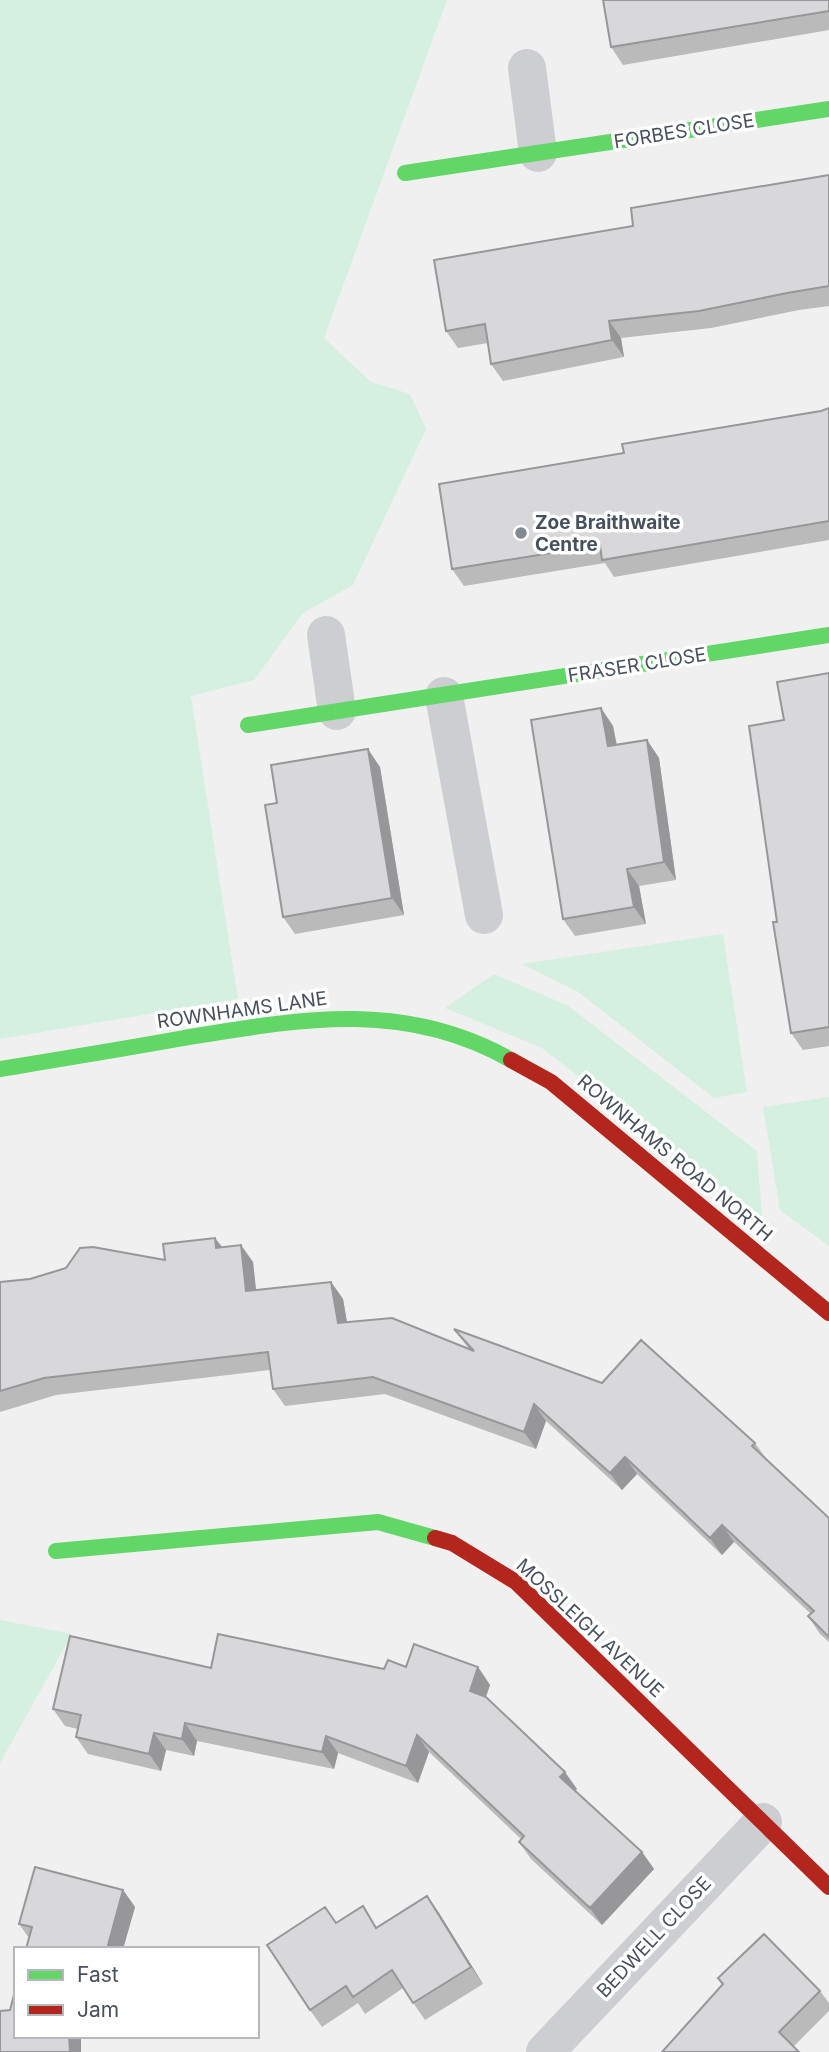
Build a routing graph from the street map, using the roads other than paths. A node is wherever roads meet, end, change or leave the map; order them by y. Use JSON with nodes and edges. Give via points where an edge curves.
{"nodes":[{"id":1,"x":527,"y":68,"type":"dead end"},
{"id":2,"x":829,"y":109,"type":"edge"},
{"id":3,"x":538,"y":153,"type":"junction"},
{"id":4,"x":405,"y":173,"type":"dead end"},
{"id":5,"x":326,"y":635,"type":"dead end"},
{"id":6,"x":829,"y":635,"type":"edge"},
{"id":7,"x":444,"y":696,"type":"junction"},
{"id":8,"x":337,"y":711,"type":"junction"},
{"id":9,"x":248,"y":725,"type":"dead end"},
{"id":10,"x":484,"y":915,"type":"dead end"},
{"id":11,"x":487,"y":1046,"type":"joint"},
{"id":12,"x":0,"y":1069,"type":"edge"},
{"id":13,"x":829,"y":1313,"type":"edge"},
{"id":14,"x":55,"y":1551,"type":"dead end"},
{"id":15,"x":763,"y":1822,"type":"junction"},
{"id":16,"x":829,"y":1887,"type":"edge"},
{"id":17,"x":545,"y":2052,"type":"edge"}],
"edges":[{"from":1,"to":3,"type":"street"},
{"from":2,"to":3,"type":"street","name":"FORBES CLOSE"},
{"from":3,"to":4,"type":"street","name":"FORBES CLOSE"},
{"from":5,"to":8,"type":"street"},
{"from":6,"to":7,"type":"street","name":"FRASER CLOSE"},
{"from":7,"to":8,"type":"street","name":"FRASER CLOSE"},
{"from":7,"to":10,"type":"street"},
{"from":8,"to":9,"type":"street","name":"FRASER CLOSE"},
{"from":11,"to":12,"type":"street","name":"ROWNHAMS LANE","via":[[416,1023],[350,1017],[288,1021]]},
{"from":11,"to":13,"type":"street","name":"ROWNHAMS ROAD NORTH","via":[[551,1082]]},
{"from":14,"to":15,"type":"street","name":"MOSSLEIGH AVENUE","via":[[378,1522],[452,1543],[516,1582]]},
{"from":15,"to":16,"type":"street","name":"MOSSLEIGH AVENUE"},
{"from":15,"to":17,"type":"street","name":"BEDWELL CLOSE"}]}
